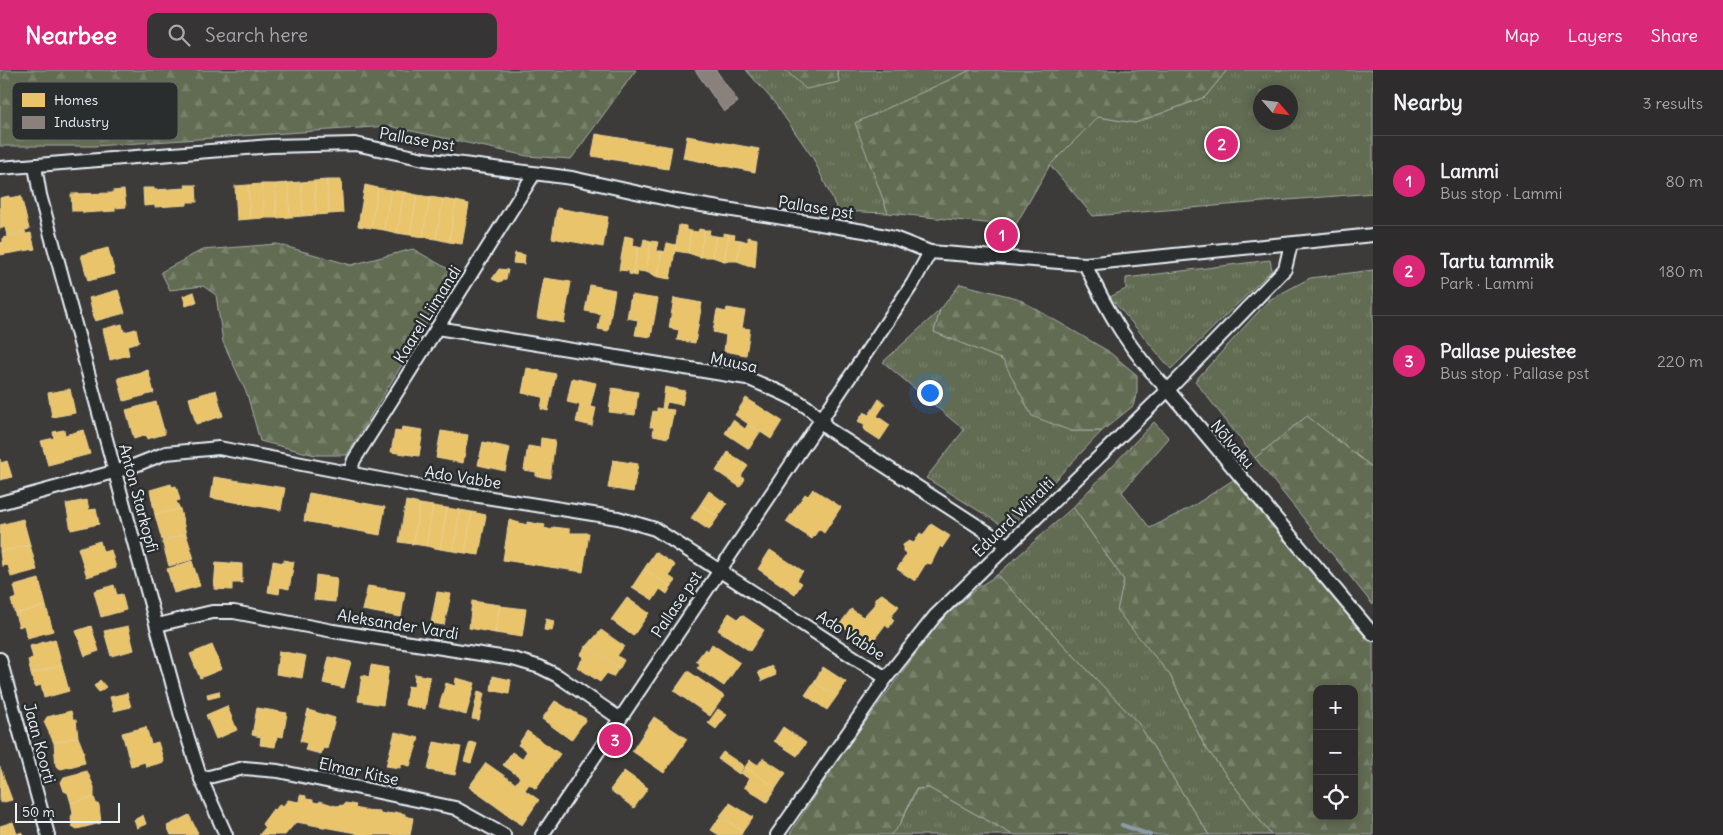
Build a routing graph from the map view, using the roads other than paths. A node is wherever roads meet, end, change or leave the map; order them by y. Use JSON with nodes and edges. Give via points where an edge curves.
{"nodes":[{"id":1,"x":35,"y":166,"type":"junction"},
{"id":2,"x":0,"y":168,"type":"edge"},
{"id":3,"x":534,"y":174,"type":"junction"},
{"id":4,"x":1373,"y":235,"type":"edge"},
{"id":5,"x":1291,"y":244,"type":"junction"},
{"id":6,"x":930,"y":252,"type":"junction"},
{"id":7,"x":1085,"y":264,"type":"junction"},
{"id":8,"x":437,"y":328,"type":"junction"},
{"id":9,"x":1168,"y":390,"type":"junction"},
{"id":10,"x":821,"y":416,"type":"junction"},
{"id":11,"x":114,"y":472,"type":"junction"},
{"id":12,"x":350,"y":472,"type":"junction"},
{"id":13,"x":0,"y":503,"type":"edge"},
{"id":14,"x":1008,"y":545,"type":"junction"},
{"id":15,"x":719,"y":569,"type":"junction"},
{"id":16,"x":157,"y":625,"type":"junction"},
{"id":17,"x":1373,"y":634,"type":"edge"},
{"id":18,"x":0,"y":659,"type":"edge"},
{"id":19,"x":886,"y":678,"type":"junction"},
{"id":20,"x":3,"y":684,"type":"edge"},
{"id":21,"x":619,"y":718,"type":"junction"},
{"id":22,"x":201,"y":779,"type":"junction"},
{"id":23,"x":48,"y":835,"type":"edge"},
{"id":24,"x":226,"y":835,"type":"edge"},
{"id":25,"x":504,"y":835,"type":"edge"},
{"id":26,"x":542,"y":835,"type":"edge"},
{"id":27,"x":777,"y":835,"type":"edge"}],
"edges":[{"from":1,"to":2,"type":"street","name":"Pallase pst"},
{"from":1,"to":3,"type":"street","name":"Pallase pst","via":[[271,146],[355,144],[424,159]]},
{"from":1,"to":11,"type":"street","name":"Anton Starkopfi"},
{"from":3,"to":6,"type":"street","name":"Pallase pst","via":[[572,178],[676,201],[864,231],[905,241]]},
{"from":3,"to":8,"type":"street","name":"Kaarel Liimandi"},
{"from":4,"to":5,"type":"street"},
{"from":5,"to":7,"type":"street"},
{"from":5,"to":9,"type":"street","name":"Eduard Wiiralti","via":[[1286,269]]},
{"from":6,"to":7,"type":"street"},
{"from":6,"to":10,"type":"street","name":"Pallase pst"},
{"from":7,"to":9,"type":"street","name":"Nõlvaku","via":[[1108,312],[1127,341],[1146,368]]},
{"from":8,"to":10,"type":"street","name":"Muusa","via":[[747,378]]},
{"from":8,"to":12,"type":"street","name":"Kaarel Liimandi","via":[[354,460]]},
{"from":9,"to":14,"type":"street","name":"Eduard Wiiralti"},
{"from":9,"to":17,"type":"street","name":"Nõlvaku"},
{"from":10,"to":14,"type":"street","name":"Muusa","via":[[828,428]]},
{"from":10,"to":15,"type":"street","name":"Pallase pst"},
{"from":11,"to":12,"type":"street","name":"Ado Vabbe","via":[[166,453],[219,448]]},
{"from":11,"to":13,"type":"street","name":"Ado Vabbe"},
{"from":11,"to":16,"type":"street","name":"Anton Starkopfi"},
{"from":12,"to":15,"type":"street","name":"Ado Vabbe","via":[[638,522]]},
{"from":14,"to":19,"type":"street","name":"Eduard Wiiralti","via":[[936,616]]},
{"from":15,"to":19,"type":"street","name":"Ado Vabbe"},
{"from":15,"to":21,"type":"street","name":"Pallase pst"},
{"from":16,"to":21,"type":"street","name":"Aleksander Vardi","via":[[212,612],[234,612],[513,660],[558,676]]},
{"from":16,"to":22,"type":"street","name":"Anton Starkopfi"},
{"from":18,"to":20,"type":"street","name":"Jaan Koorti"},
{"from":19,"to":27,"type":"street","name":"Eduard Wiiralti"},
{"from":20,"to":23,"type":"street","name":"Jaan Koorti"},
{"from":21,"to":26,"type":"street","name":"Pallase pst"},
{"from":22,"to":24,"type":"street","name":"Anton Starkopfi"},
{"from":22,"to":25,"type":"street","name":"Elmar Kitse","via":[[244,768],[278,771],[455,808]]}]}
